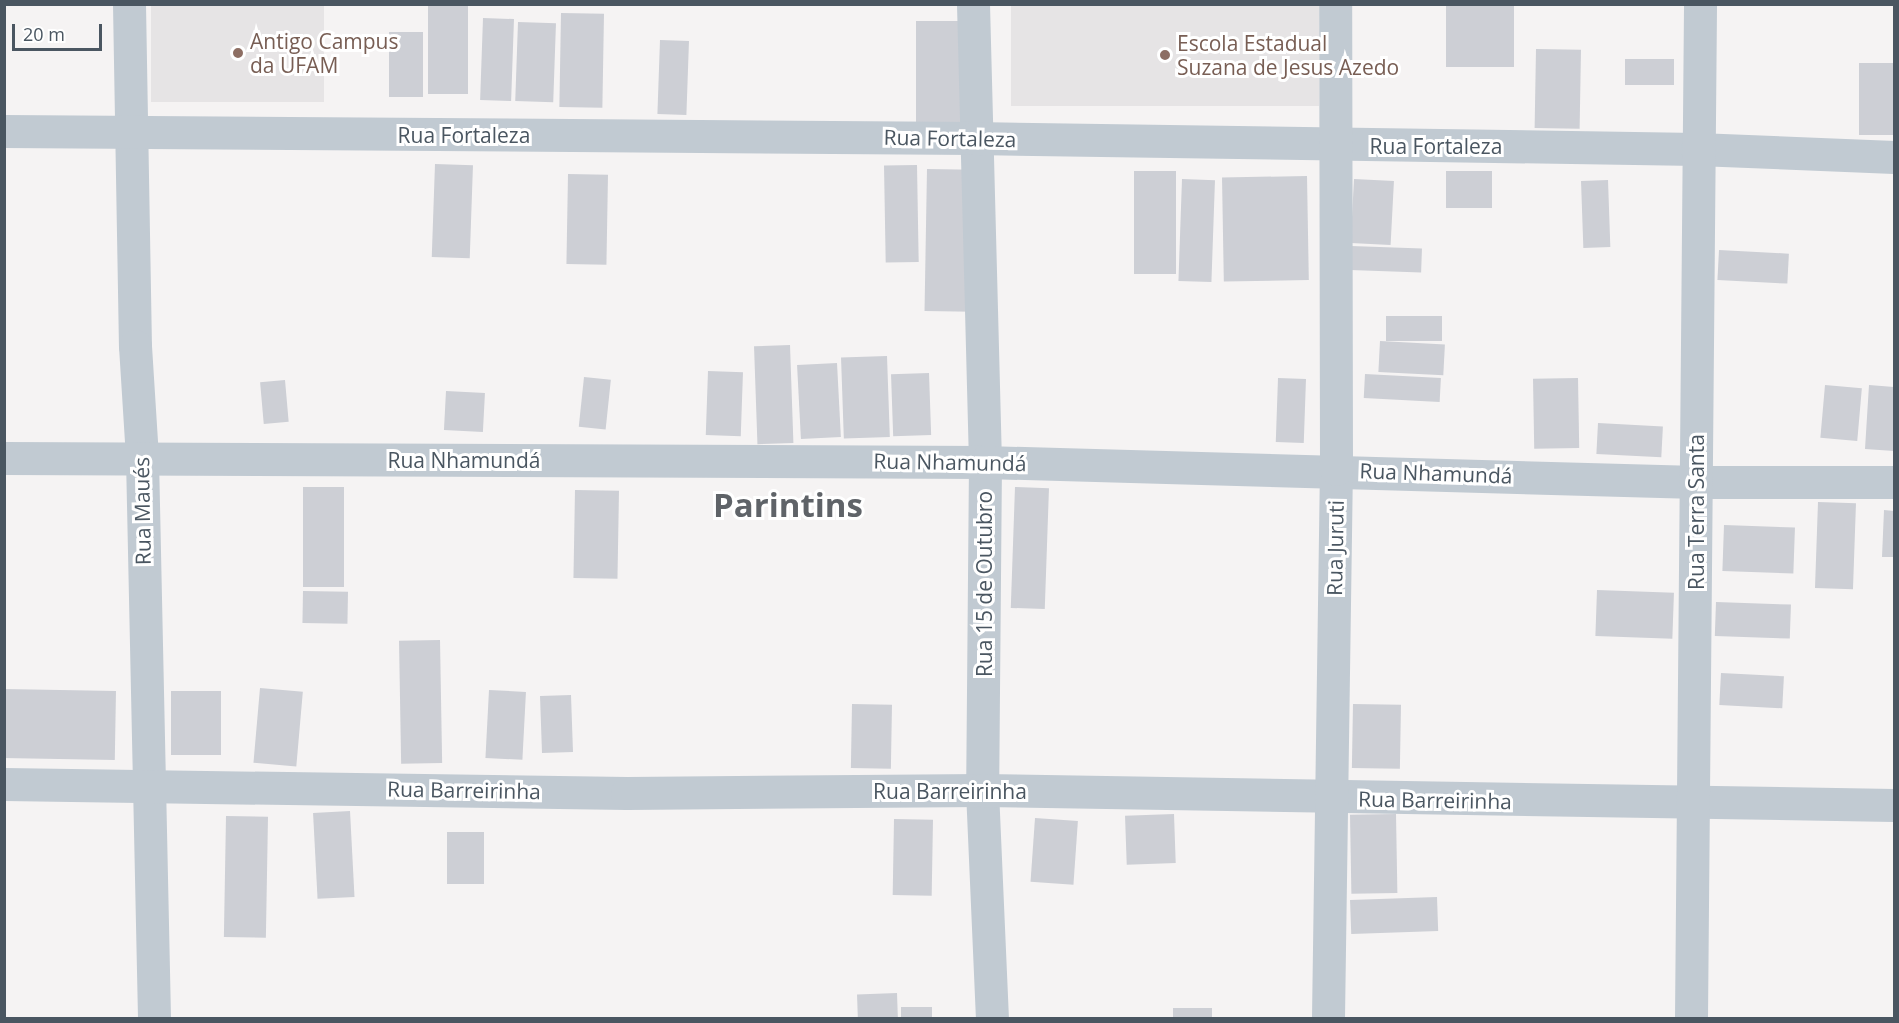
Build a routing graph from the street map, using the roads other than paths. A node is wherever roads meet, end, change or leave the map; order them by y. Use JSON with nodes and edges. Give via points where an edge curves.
{"nodes":[{"id":1,"x":129,"y":4,"type":"edge"},
{"id":2,"x":973,"y":4,"type":"edge"},
{"id":3,"x":1335,"y":4,"type":"edge"},
{"id":4,"x":1700,"y":4,"type":"edge"},
{"id":5,"x":4,"y":131,"type":"edge"},
{"id":6,"x":134,"y":133,"type":"junction"},
{"id":7,"x":974,"y":138,"type":"junction"},
{"id":8,"x":1334,"y":146,"type":"junction"},
{"id":9,"x":1697,"y":148,"type":"junction"},
{"id":10,"x":1894,"y":157,"type":"edge"},
{"id":11,"x":4,"y":458,"type":"edge"},
{"id":12,"x":142,"y":458,"type":"junction"},
{"id":13,"x":985,"y":462,"type":"junction"},
{"id":14,"x":1336,"y":469,"type":"junction"},
{"id":15,"x":1697,"y":482,"type":"junction"},
{"id":16,"x":1894,"y":482,"type":"edge"},
{"id":17,"x":4,"y":784,"type":"edge"},
{"id":18,"x":147,"y":785,"type":"junction"},
{"id":19,"x":982,"y":790,"type":"junction"},
{"id":20,"x":1330,"y":799,"type":"junction"},
{"id":21,"x":1694,"y":804,"type":"junction"},
{"id":22,"x":1894,"y":805,"type":"edge"},
{"id":23,"x":154,"y":1018,"type":"edge"},
{"id":24,"x":992,"y":1018,"type":"edge"},
{"id":25,"x":1328,"y":1018,"type":"edge"},
{"id":26,"x":1691,"y":1018,"type":"edge"}],
"edges":[{"from":1,"to":6,"type":"street","name":"Rua Maués"},
{"from":2,"to":7,"type":"street","name":"Rua 15 de Outubro"},
{"from":3,"to":8,"type":"street","name":"Rua Juruti"},
{"from":4,"to":9,"type":"street","name":"Rua Terra Santa"},
{"from":5,"to":6,"type":"street","name":"Rua Fortaleza"},
{"from":6,"to":7,"type":"street","name":"Rua Fortaleza"},
{"from":6,"to":12,"type":"street","name":"Rua Maués","via":[[135,346]]},
{"from":7,"to":8,"type":"street","name":"Rua Fortaleza"},
{"from":7,"to":13,"type":"street","name":"Rua 15 de Outubro"},
{"from":8,"to":9,"type":"street","name":"Rua Fortaleza"},
{"from":8,"to":14,"type":"street","name":"Rua Juruti"},
{"from":9,"to":10,"type":"street","name":"Rua Fortaleza"},
{"from":9,"to":15,"type":"street","name":"Rua Terra Santa"},
{"from":11,"to":12,"type":"street","name":"Rua Nhamundá"},
{"from":12,"to":13,"type":"street","name":"Rua Nhamundá"},
{"from":12,"to":18,"type":"street","name":"Rua Maués"},
{"from":13,"to":14,"type":"street","name":"Rua Nhamundá"},
{"from":13,"to":19,"type":"street","name":"Rua 15 de Outubro"},
{"from":14,"to":15,"type":"street","name":"Rua Nhamundá"},
{"from":14,"to":20,"type":"street","name":"Rua Juruti"},
{"from":15,"to":16,"type":"street","name":"Rua Nhamundá"},
{"from":15,"to":21,"type":"street","name":"Rua Terra Santa"},
{"from":17,"to":18,"type":"street","name":"Rua Barreirinha"},
{"from":18,"to":19,"type":"street","name":"Rua Barreirinha","via":[[627,793]]},
{"from":18,"to":23,"type":"street","name":"Rua Maués"},
{"from":19,"to":20,"type":"street","name":"Rua Barreirinha"},
{"from":19,"to":24,"type":"street","name":"Rua 15 de Outubro"},
{"from":20,"to":21,"type":"street","name":"Rua Barreirinha"},
{"from":20,"to":25,"type":"street","name":"Rua Juruti"},
{"from":21,"to":22,"type":"street","name":"Rua Barreirinha"},
{"from":21,"to":26,"type":"street","name":"Rua Terra Santa"}]}
